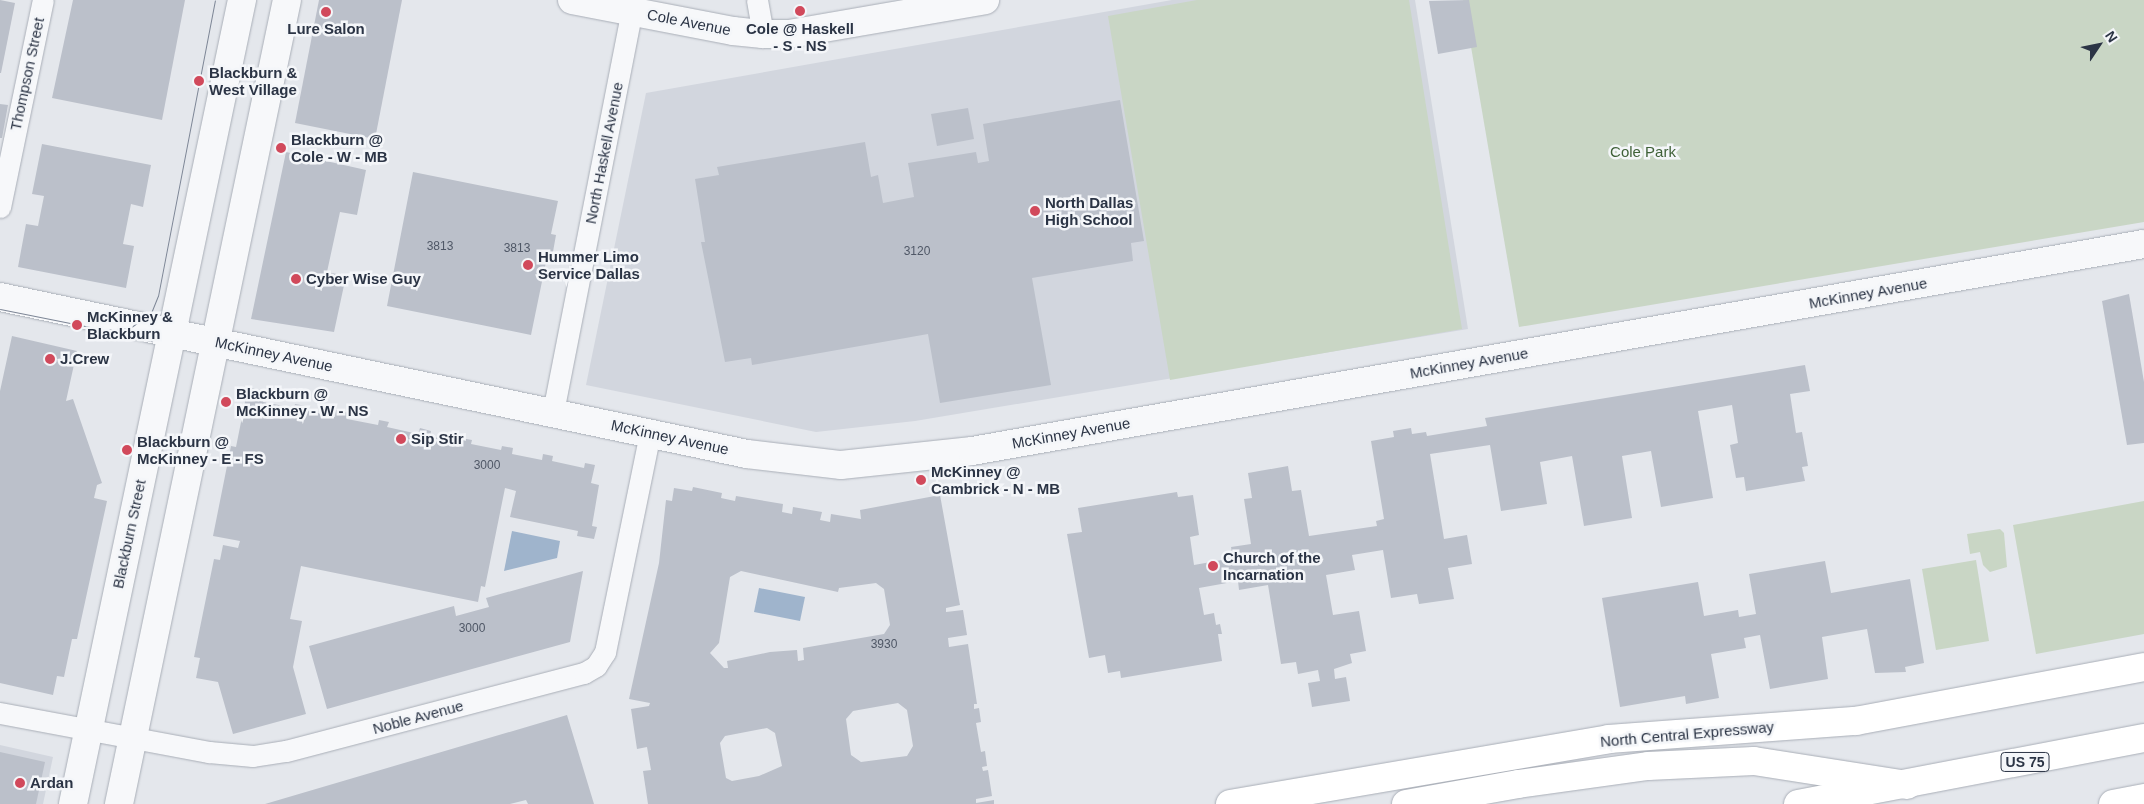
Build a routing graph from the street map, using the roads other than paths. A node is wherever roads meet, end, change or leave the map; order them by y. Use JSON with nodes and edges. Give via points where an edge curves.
{"nodes":[{"id":1,"x":43,"y":0,"type":"edge"},
{"id":2,"x":242,"y":0,"type":"edge"},
{"id":3,"x":287,"y":0,"type":"edge"},
{"id":4,"x":572,"y":0,"type":"edge"},
{"id":5,"x":757,"y":0,"type":"edge"},
{"id":6,"x":985,"y":0,"type":"edge"},
{"id":7,"x":632,"y":11,"type":"junction"},
{"id":8,"x":763,"y":34,"type":"junction"},
{"id":9,"x":0,"y":207,"type":"edge"},
{"id":10,"x":2144,"y":244,"type":"edge"},
{"id":11,"x":0,"y":297,"type":"edge"},
{"id":12,"x":174,"y":333,"type":"junction"},
{"id":13,"x":216,"y":342,"type":"junction"},
{"id":14,"x":553,"y":412,"type":"junction"},
{"id":15,"x":650,"y":433,"type":"junction"},
{"id":16,"x":2144,"y":667,"type":"edge"},
{"id":17,"x":0,"y":713,"type":"edge"},
{"id":18,"x":88,"y":729,"type":"junction"},
{"id":19,"x":132,"y":736,"type":"junction"},
{"id":20,"x":2144,"y":738,"type":"edge"},
{"id":21,"x":1907,"y":785,"type":"junction"},
{"id":22,"x":2144,"y":798,"type":"edge"},
{"id":23,"x":73,"y":804,"type":"edge"},
{"id":24,"x":119,"y":804,"type":"edge"},
{"id":25,"x":1230,"y":804,"type":"edge"},
{"id":26,"x":1406,"y":804,"type":"edge"},
{"id":27,"x":1798,"y":804,"type":"edge"},
{"id":28,"x":2113,"y":804,"type":"edge"}],
"edges":[{"from":1,"to":9,"type":"street","name":"Thompson Street"},
{"from":2,"to":12,"type":"street","name":"Blackburn Street"},
{"from":3,"to":13,"type":"street"},
{"from":4,"to":7,"type":"street","name":"Cole Avenue"},
{"from":5,"to":8,"type":"street"},
{"from":6,"to":8,"type":"street","name":"Cole Avenue","via":[[789,34]]},
{"from":7,"to":8,"type":"street","name":"Cole Avenue"},
{"from":7,"to":14,"type":"street","name":"North Haskell Avenue"},
{"from":10,"to":15,"type":"street","name":"McKinney Avenue","via":[[972,450],[876,463],[802,462]]},
{"from":11,"to":12,"type":"street","name":"McKinney Avenue"},
{"from":12,"to":13,"type":"street","name":"McKinney Avenue"},
{"from":12,"to":18,"type":"street","name":"Blackburn Street"},
{"from":13,"to":14,"type":"street","name":"McKinney Avenue"},
{"from":13,"to":19,"type":"street"},
{"from":14,"to":15,"type":"street","name":"McKinney Avenue"},
{"from":15,"to":19,"type":"street","name":"Noble Avenue","via":[[605,652],[590,670],[286,752],[236,756]]},
{"from":16,"to":25,"type":"main road","name":"North Central Expressway","via":[[1856,721],[1601,741]]},
{"from":17,"to":18,"type":"street","name":"Noble Avenue"},
{"from":18,"to":19,"type":"street","name":"Noble Avenue"},
{"from":18,"to":23,"type":"street","name":"Blackburn Street"},
{"from":19,"to":24,"type":"street"},
{"from":20,"to":21,"type":"main road","number":"US 75"},
{"from":21,"to":26,"type":"main road","via":[[1754,761],[1648,766]]},
{"from":21,"to":27,"type":"main road","number":"US 75"},
{"from":22,"to":28,"type":"main road"}]}
